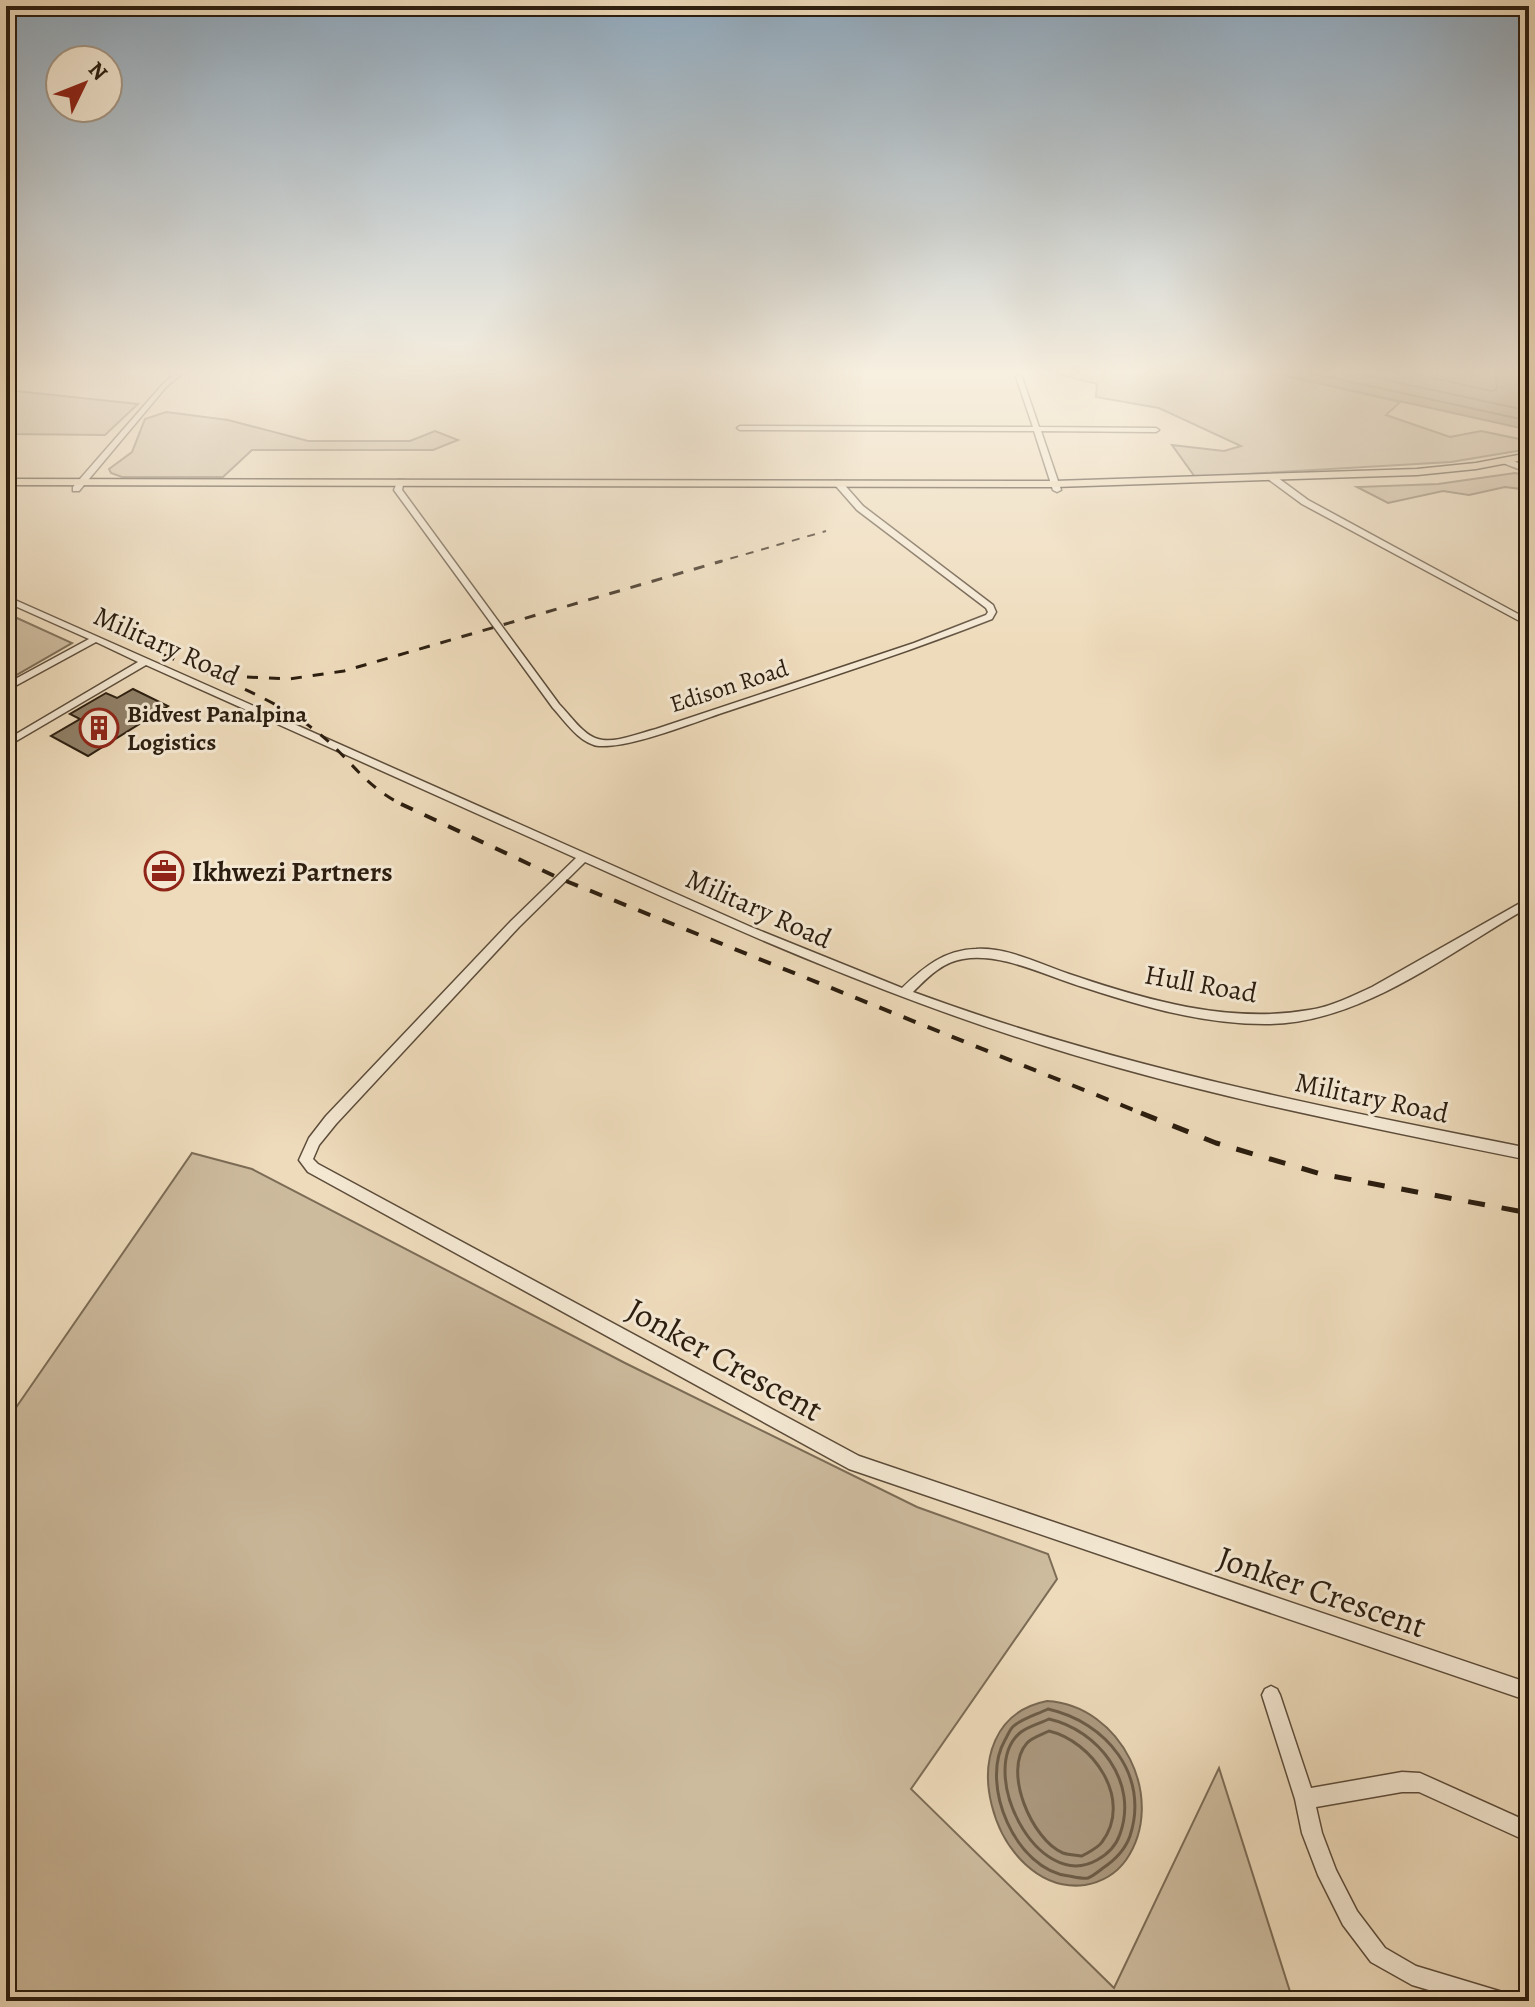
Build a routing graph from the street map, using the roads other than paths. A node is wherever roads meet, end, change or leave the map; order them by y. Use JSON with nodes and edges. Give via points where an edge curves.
{"nodes":[{"id":1,"x":96,"y":465,"type":"edge"},
{"id":2,"x":1048,"y":465,"type":"edge"},
{"id":3,"x":1506,"y":465,"type":"edge"},
{"id":4,"x":1274,"y":481,"type":"junction"},
{"id":5,"x":6,"y":482,"type":"edge"},
{"id":6,"x":79,"y":485,"type":"junction"},
{"id":7,"x":400,"y":486,"type":"junction"},
{"id":8,"x":840,"y":487,"type":"junction"},
{"id":9,"x":1056,"y":487,"type":"junction"},
{"id":10,"x":6,"y":489,"type":"edge"},
{"id":11,"x":6,"y":599,"type":"edge"},
{"id":12,"x":1529,"y":623,"type":"edge"},
{"id":13,"x":94,"y":640,"type":"junction"},
{"id":14,"x":144,"y":662,"type":"junction"},
{"id":15,"x":6,"y":688,"type":"edge"},
{"id":16,"x":6,"y":744,"type":"edge"},
{"id":17,"x":584,"y":856,"type":"junction"},
{"id":18,"x":1529,"y":902,"type":"edge"},
{"id":19,"x":906,"y":992,"type":"junction"},
{"id":20,"x":1529,"y":1154,"type":"edge"},
{"id":21,"x":1529,"y":1692,"type":"edge"},
{"id":22,"x":1271,"y":1695,"type":"dead end"},
{"id":23,"x":1305,"y":1799,"type":"junction"},
{"id":24,"x":1529,"y":1832,"type":"edge"},
{"id":25,"x":1502,"y":2001,"type":"edge"}],
"edges":[{"from":1,"to":6,"type":"street"},
{"from":2,"to":9,"type":"street"},
{"from":3,"to":4,"type":"main road","via":[[1432,477]]},
{"from":4,"to":9,"type":"main road"},
{"from":4,"to":12,"type":"street"},
{"from":5,"to":6,"type":"main road"},
{"from":6,"to":7,"type":"main road"},
{"from":6,"to":10,"type":"main road"},
{"from":7,"to":8,"type":"main road"},
{"from":7,"to":8,"type":"street","name":"Edison Road","via":[[556,706],[589,740],[605,745],[917,645],[991,615],[990,607]]},
{"from":8,"to":9,"type":"main road"},
{"from":11,"to":13,"type":"street","name":"Military Road"},
{"from":13,"to":14,"type":"street","name":"Military Road"},
{"from":13,"to":15,"type":"street"},
{"from":14,"to":16,"type":"street"},
{"from":14,"to":17,"type":"street","name":"Military Road"},
{"from":17,"to":19,"type":"street","name":"Military Road","via":[[809,957]]},
{"from":17,"to":21,"type":"street","name":"Jonker Crescent","via":[[331,1120],[308,1151],[306,1160],[313,1168],[855,1463]]},
{"from":18,"to":19,"type":"street","name":"Hull Road","via":[[1352,1002],[1298,1017],[1249,1020],[1173,1008],[993,953],[946,957]]},
{"from":19,"to":20,"type":"street","name":"Military Road","via":[[1091,1056]]},
{"from":22,"to":23,"type":"street"},
{"from":23,"to":24,"type":"street","via":[[1420,1783]]},
{"from":23,"to":25,"type":"street","via":[[1328,1875],[1350,1918],[1378,1955],[1412,1975]]}]}
